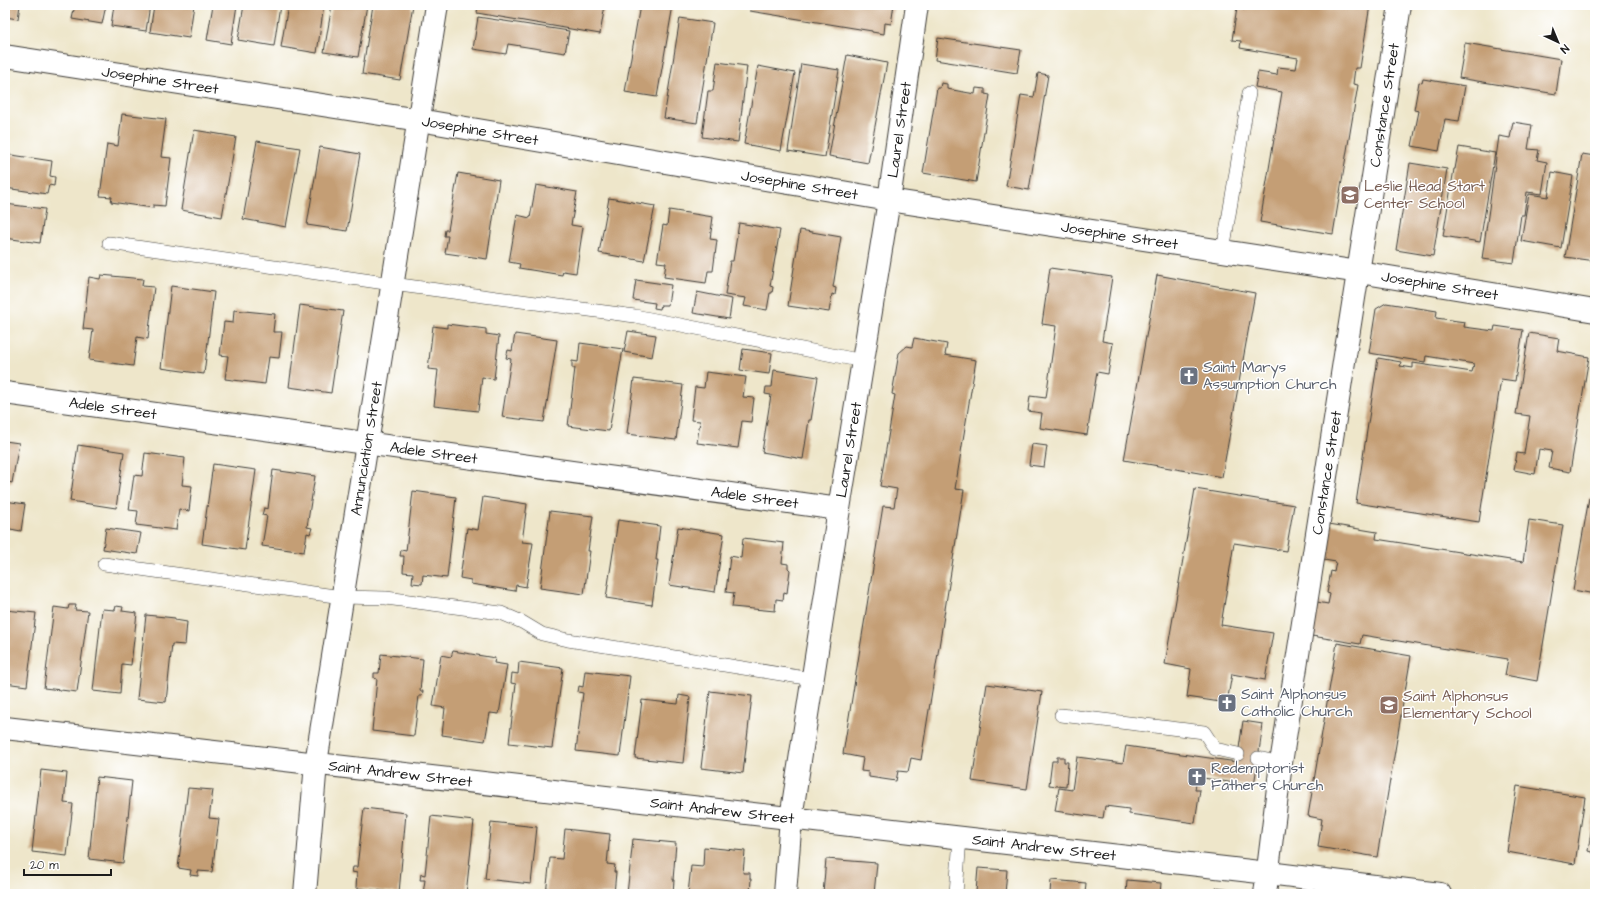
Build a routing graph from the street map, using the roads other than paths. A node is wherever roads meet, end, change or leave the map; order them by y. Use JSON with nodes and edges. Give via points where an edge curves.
{"nodes":[{"id":1,"x":438,"y":5,"type":"edge"},
{"id":2,"x":917,"y":5,"type":"edge"},
{"id":3,"x":1400,"y":5,"type":"edge"},
{"id":4,"x":5,"y":56,"type":"edge"},
{"id":5,"x":1249,"y":94,"type":"dead end"},
{"id":6,"x":419,"y":120,"type":"junction"},
{"id":7,"x":889,"y":200,"type":"junction"},
{"id":8,"x":109,"y":244,"type":"dead end"},
{"id":9,"x":1223,"y":251,"type":"junction"},
{"id":10,"x":1359,"y":272,"type":"junction"},
{"id":11,"x":392,"y":284,"type":"junction"},
{"id":12,"x":1595,"y":311,"type":"edge"},
{"id":13,"x":863,"y":360,"type":"junction"},
{"id":14,"x":5,"y":394,"type":"edge"},
{"id":15,"x":367,"y":443,"type":"junction"},
{"id":16,"x":839,"y":509,"type":"junction"},
{"id":17,"x":104,"y":564,"type":"dead end"},
{"id":18,"x":342,"y":597,"type":"junction"},
{"id":19,"x":812,"y":679,"type":"junction"},
{"id":20,"x":1061,"y":715,"type":"dead end"},
{"id":21,"x":5,"y":728,"type":"edge"},
{"id":22,"x":1238,"y":754,"type":"dead end"},
{"id":23,"x":1258,"y":758,"type":"dead end"},
{"id":24,"x":316,"y":763,"type":"junction"},
{"id":25,"x":1281,"y":763,"type":"junction"},
{"id":26,"x":791,"y":818,"type":"junction"},
{"id":27,"x":960,"y":837,"type":"junction"},
{"id":28,"x":1268,"y":873,"type":"junction"},
{"id":29,"x":305,"y":894,"type":"edge"},
{"id":30,"x":785,"y":894,"type":"edge"},
{"id":31,"x":956,"y":894,"type":"edge"},
{"id":32,"x":1265,"y":894,"type":"edge"},
{"id":33,"x":1440,"y":894,"type":"edge"}],
"edges":[{"from":1,"to":6,"type":"street","name":"Annunciation Street"},
{"from":2,"to":7,"type":"street","name":"Laurel Street"},
{"from":3,"to":10,"type":"street","name":"Constance Street"},
{"from":4,"to":6,"type":"street","name":"Josephine Street"},
{"from":5,"to":9,"type":"lane"},
{"from":6,"to":7,"type":"street","name":"Josephine Street"},
{"from":6,"to":11,"type":"street","name":"Annunciation Street"},
{"from":7,"to":9,"type":"street","name":"Josephine Street"},
{"from":7,"to":13,"type":"street","name":"Laurel Street"},
{"from":8,"to":11,"type":"lane"},
{"from":9,"to":10,"type":"street","name":"Josephine Street"},
{"from":10,"to":12,"type":"street","name":"Josephine Street"},
{"from":10,"to":25,"type":"street","name":"Constance Street"},
{"from":11,"to":13,"type":"lane","via":[[635,316]]},
{"from":11,"to":15,"type":"street","name":"Annunciation Street"},
{"from":13,"to":16,"type":"street","name":"Laurel Street"},
{"from":14,"to":15,"type":"street","name":"Adele Street"},
{"from":15,"to":16,"type":"street","name":"Adele Street"},
{"from":15,"to":18,"type":"street","name":"Annunciation Street"},
{"from":16,"to":19,"type":"street","name":"Laurel Street"},
{"from":17,"to":18,"type":"lane"},
{"from":18,"to":19,"type":"lane","via":[[386,598],[501,613],[542,634],[568,640]]},
{"from":18,"to":24,"type":"street","name":"Annunciation Street"},
{"from":19,"to":26,"type":"street","name":"Laurel Street"},
{"from":20,"to":22,"type":"lane","via":[[1204,732],[1215,749]]},
{"from":21,"to":24,"type":"street","name":"Saint Andrew Street"},
{"from":23,"to":25,"type":"lane"},
{"from":24,"to":26,"type":"street","name":"Saint Andrew Street"},
{"from":24,"to":29,"type":"street","name":"Annunciation Street"},
{"from":25,"to":28,"type":"street","name":"Constance Street"},
{"from":26,"to":27,"type":"street","name":"Saint Andrew Street"},
{"from":26,"to":30,"type":"street","name":"Laurel Street"},
{"from":27,"to":28,"type":"street","name":"Saint Andrew Street"},
{"from":27,"to":31,"type":"lane"},
{"from":28,"to":32,"type":"street","name":"Constance Street"},
{"from":28,"to":33,"type":"street","name":"Saint Andrew Street"}]}
